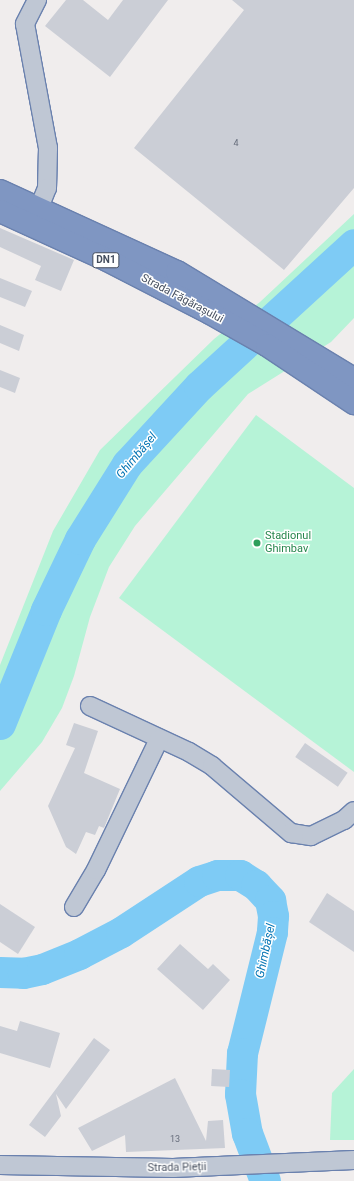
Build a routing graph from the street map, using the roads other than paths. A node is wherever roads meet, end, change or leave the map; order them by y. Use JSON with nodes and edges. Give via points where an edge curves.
{"nodes":[{"id":1,"x":37,"y":0,"type":"edge"},
{"id":2,"x":0,"y":191,"type":"edge"},
{"id":3,"x":39,"y":208,"type":"junction"},
{"id":4,"x":0,"y":211,"type":"edge"},
{"id":5,"x":214,"y":304,"type":"junction"},
{"id":6,"x":319,"y":368,"type":"junction"},
{"id":7,"x":354,"y":379,"type":"edge"},
{"id":8,"x":354,"y":403,"type":"edge"},
{"id":9,"x":90,"y":706,"type":"dead end"},
{"id":10,"x":160,"y":739,"type":"junction"},
{"id":11,"x":354,"y":811,"type":"edge"},
{"id":12,"x":74,"y":907,"type":"dead end"},
{"id":13,"x":354,"y":1160,"type":"edge"},
{"id":14,"x":0,"y":1165,"type":"edge"}],
"edges":[{"from":1,"to":3,"type":"street","via":[[25,24],[48,148],[47,188]]},
{"from":2,"to":3,"type":"highway","name":"Strada Făgărașului","number":"DN1"},
{"from":3,"to":5,"type":"highway","name":"Strada Făgărașului","number":"DN1","via":[[137,252]]},
{"from":4,"to":5,"type":"highway","name":"Strada Făgărașului","number":"DN1","via":[[107,260]]},
{"from":5,"to":6,"type":"highway","name":"Strada Făgărașului","number":"DN1"},
{"from":6,"to":7,"type":"highway","name":"Strada Făgărașului","number":"DN1"},
{"from":6,"to":8,"type":"highway","name":"Strada Făgărașului","number":"DN1"},
{"from":9,"to":10,"type":"street"},
{"from":10,"to":11,"type":"street","via":[[212,766],[291,833],[311,836],[338,824]]},
{"from":10,"to":12,"type":"street","via":[[96,870]]},
{"from":13,"to":14,"type":"street","name":"Strada Pieții","via":[[132,1169],[68,1165]]}]}
